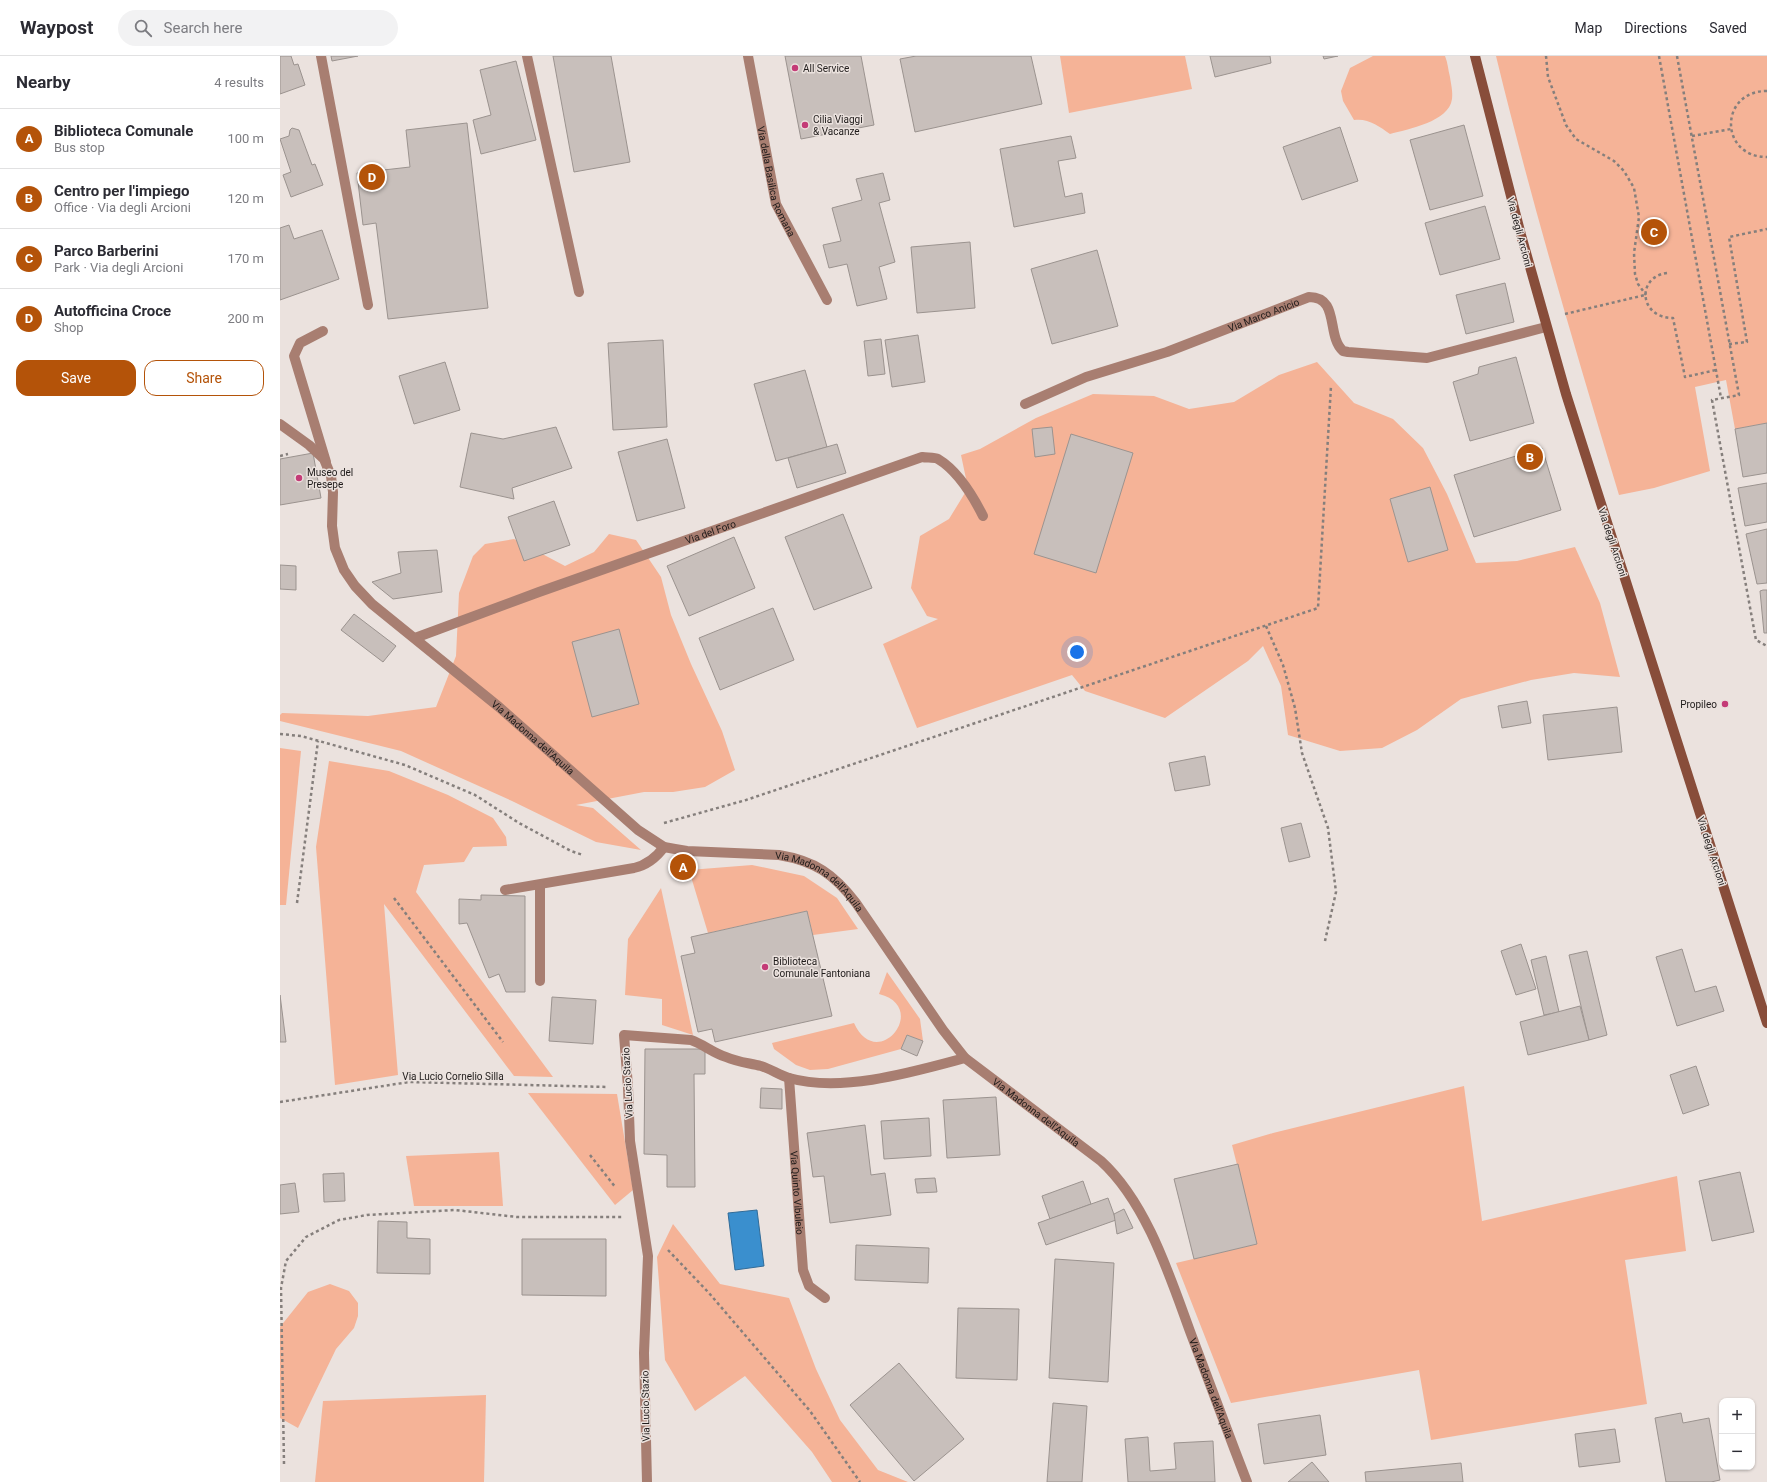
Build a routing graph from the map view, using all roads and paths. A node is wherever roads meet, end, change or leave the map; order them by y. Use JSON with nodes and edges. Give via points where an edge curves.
{"nodes":[{"id":1,"x":321,"y":56,"type":"edge"},
{"id":2,"x":527,"y":56,"type":"edge"},
{"id":3,"x":748,"y":56,"type":"edge"},
{"id":4,"x":1476,"y":56,"type":"edge"},
{"id":5,"x":1546,"y":56,"type":"edge"},
{"id":6,"x":1659,"y":56,"type":"edge"},
{"id":7,"x":1677,"y":56,"type":"edge"},
{"id":8,"x":1767,"y":92,"type":"edge"},
{"id":9,"x":1731,"y":129,"type":"junction"},
{"id":10,"x":1692,"y":136,"type":"junction"},
{"id":11,"x":1767,"y":157,"type":"edge"},
{"id":12,"x":1767,"y":229,"type":"edge"},
{"id":13,"x":1667,"y":273,"type":"dead end"},
{"id":14,"x":579,"y":292,"type":"dead end"},
{"id":15,"x":1646,"y":295,"type":"junction"},
{"id":16,"x":827,"y":300,"type":"dead end"},
{"id":17,"x":368,"y":305,"type":"dead end"},
{"id":18,"x":1560,"y":315,"type":"dead end"},
{"id":19,"x":1546,"y":327,"type":"junction"},
{"id":20,"x":323,"y":331,"type":"dead end"},
{"id":21,"x":1729,"y":344,"type":"junction"},
{"id":22,"x":1716,"y":370,"type":"junction"},
{"id":23,"x":1331,"y":386,"type":"dead end"},
{"id":24,"x":1721,"y":398,"type":"junction"},
{"id":25,"x":1025,"y":404,"type":"dead end"},
{"id":26,"x":280,"y":424,"type":"edge"},
{"id":27,"x":327,"y":466,"type":"junction"},
{"id":28,"x":983,"y":516,"type":"dead end"},
{"id":29,"x":1266,"y":626,"type":"junction"},
{"id":30,"x":415,"y":638,"type":"junction"},
{"id":31,"x":1767,"y":646,"type":"edge"},
{"id":32,"x":280,"y":734,"type":"edge"},
{"id":33,"x":318,"y":741,"type":"junction"},
{"id":34,"x":638,"y":830,"type":"junction"},
{"id":35,"x":664,"y":847,"type":"junction"},
{"id":36,"x":588,"y":857,"type":"dead end"},
{"id":37,"x":540,"y":885,"type":"junction"},
{"id":38,"x":505,"y":890,"type":"dead end"},
{"id":39,"x":394,"y":898,"type":"dead end"},
{"id":40,"x":297,"y":904,"type":"dead end"},
{"id":41,"x":1325,"y":941,"type":"dead end"},
{"id":42,"x":540,"y":981,"type":"dead end"},
{"id":43,"x":1767,"y":1023,"type":"edge"},
{"id":44,"x":503,"y":1042,"type":"dead end"},
{"id":45,"x":965,"y":1058,"type":"junction"},
{"id":46,"x":789,"y":1078,"type":"junction"},
{"id":47,"x":628,"y":1087,"type":"junction"},
{"id":48,"x":280,"y":1102,"type":"edge"},
{"id":49,"x":642,"y":1222,"type":"junction"},
{"id":50,"x":678,"y":1260,"type":"dead end"},
{"id":51,"x":825,"y":1298,"type":"dead end"},
{"id":52,"x":284,"y":1464,"type":"dead end"},
{"id":53,"x":647,"y":1482,"type":"edge"},
{"id":54,"x":860,"y":1482,"type":"edge"},
{"id":55,"x":1247,"y":1482,"type":"edge"}],
"edges":[{"from":1,"to":17,"type":"street"},
{"from":2,"to":14,"type":"street"},
{"from":3,"to":16,"type":"street","name":"Via della Basilica Romana","via":[[776,204]]},
{"from":4,"to":19,"type":"street","name":"Via degli Arcioni"},
{"from":5,"to":15,"type":"path","via":[[1548,77],[1566,125],[1576,139],[1614,161],[1624,171],[1634,188],[1639,217],[1634,254],[1635,274]]},
{"from":6,"to":22,"type":"path"},
{"from":7,"to":10,"type":"path"},
{"from":8,"to":9,"type":"path","via":[[1759,91],[1743,98],[1733,112]]},
{"from":9,"to":10,"type":"path"},
{"from":9,"to":11,"type":"path","via":[[1733,137],[1743,151]]},
{"from":10,"to":21,"type":"path"},
{"from":12,"to":21,"type":"path","via":[[1729,237],[1748,342]]},
{"from":13,"to":15,"type":"path","via":[[1653,279],[1647,287]]},
{"from":15,"to":18,"type":"path"},
{"from":15,"to":22,"type":"path","via":[[1650,308],[1656,315],[1673,318],[1685,377]]},
{"from":19,"to":25,"type":"street","name":"Via Marco Anicio","via":[[1427,358],[1348,352],[1343,351],[1336,341],[1328,307],[1322,300],[1309,297],[1167,352],[1086,377]]},
{"from":19,"to":43,"type":"street","name":"Via degli Arcioni"},
{"from":20,"to":27,"type":"street","via":[[300,343],[294,356]]},
{"from":21,"to":24,"type":"path","via":[[1739,395]]},
{"from":22,"to":24,"type":"path"},
{"from":23,"to":29,"type":"path","via":[[1318,608]]},
{"from":24,"to":31,"type":"path","via":[[1712,400],[1756,640]]},
{"from":26,"to":27,"type":"street","name":"Via Madonna dell'Aquila","via":[[319,453]]},
{"from":27,"to":30,"type":"street","name":"Via Madonna dell'Aquila","via":[[333,492],[333,536],[344,570],[362,594]]},
{"from":28,"to":30,"type":"street","name":"Via del Foro","via":[[976,501],[952,471],[937,458],[922,458]]},
{"from":29,"to":34,"type":"path","via":[[746,800]]},
{"from":29,"to":41,"type":"path","via":[[1283,665],[1295,708],[1302,753],[1328,828],[1336,892]]},
{"from":30,"to":34,"type":"street","name":"Via Madonna dell'Aquila","via":[[500,707]]},
{"from":32,"to":33,"type":"path"},
{"from":33,"to":36,"type":"path","via":[[405,765],[475,795],[519,823],[571,851]]},
{"from":33,"to":40,"type":"path"},
{"from":34,"to":35,"type":"street","name":"Via Madonna dell'Aquila"},
{"from":35,"to":37,"type":"street","via":[[659,855],[644,866]]},
{"from":35,"to":45,"type":"street","name":"Via Madonna dell'Aquila","via":[[687,851],[780,855],[806,861],[827,872],[847,890],[942,1030]]},
{"from":37,"to":38,"type":"street"},
{"from":37,"to":42,"type":"street"},
{"from":39,"to":44,"type":"path"},
{"from":45,"to":46,"type":"street","name":"Via Lucio Stazio","via":[[855,1082]]},
{"from":45,"to":55,"type":"street","name":"Via Madonna dell'Aquila","via":[[1101,1161],[1125,1187],[1164,1264]]},
{"from":46,"to":47,"type":"street","name":"Via Lucio Stazio","via":[[762,1066],[727,1058],[691,1040],[624,1035]]},
{"from":46,"to":51,"type":"street","name":"Via Quinto Vibuleio","via":[[803,1270],[809,1286]]},
{"from":47,"to":48,"type":"path","name":"Via Lucio Cornelio Silla","via":[[409,1082]]},
{"from":47,"to":49,"type":"street","name":"Via Lucio Stazio","via":[[630,1141]]},
{"from":49,"to":52,"type":"path","via":[[618,1216],[517,1217],[455,1210],[367,1215],[339,1220],[306,1237],[286,1261],[281,1288]]},
{"from":49,"to":53,"type":"street","name":"Via Lucio Stazio","via":[[648,1256],[644,1353]]},
{"from":50,"to":54,"type":"path","via":[[810,1410]]}]}
